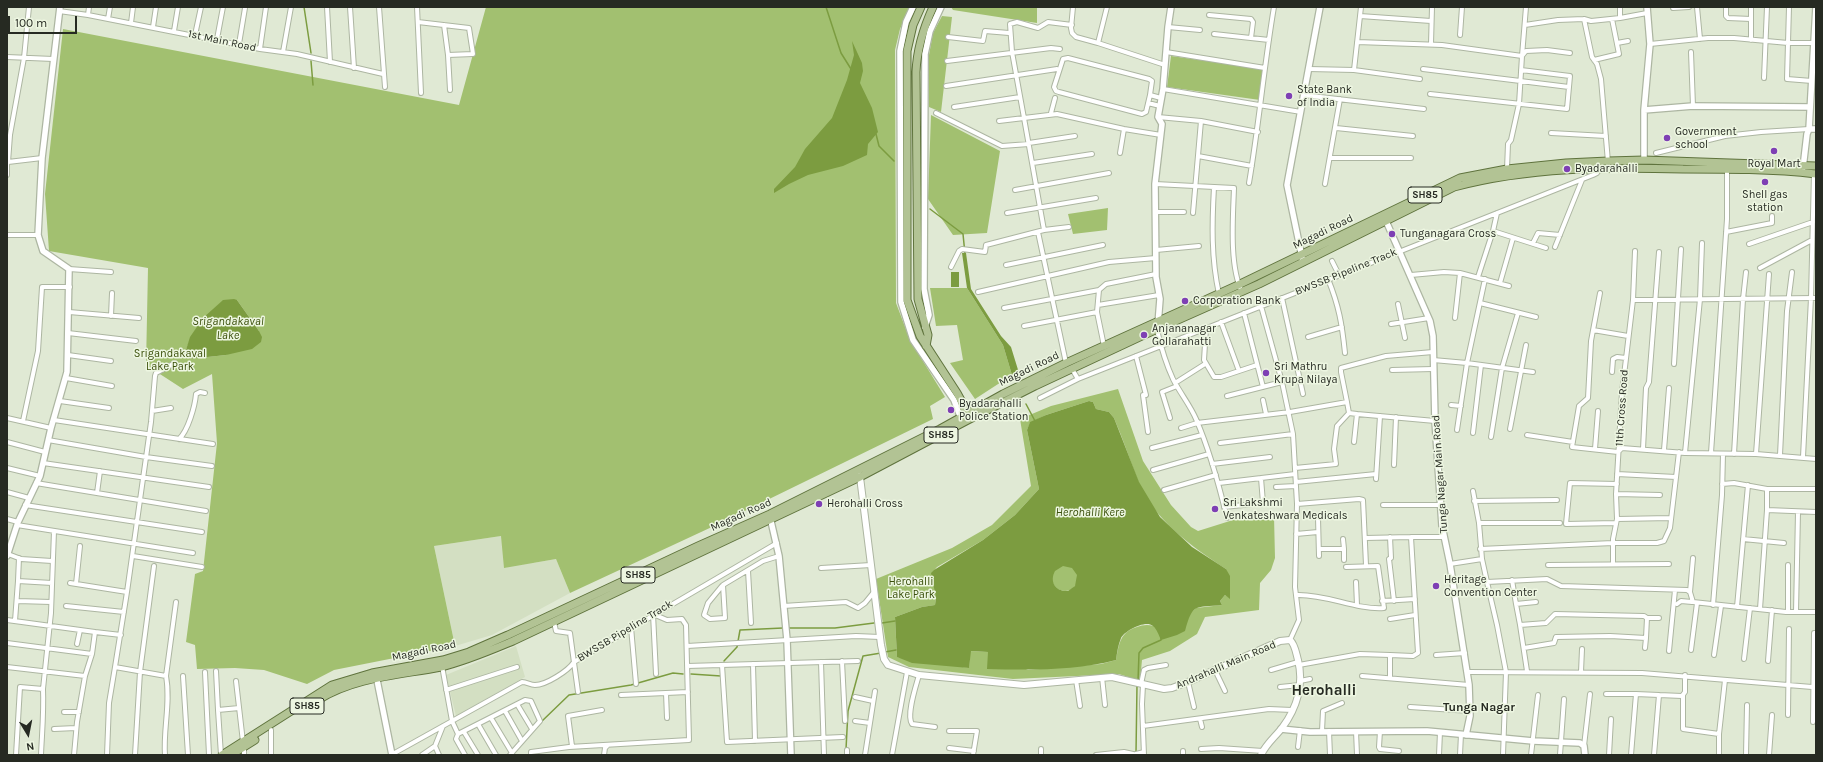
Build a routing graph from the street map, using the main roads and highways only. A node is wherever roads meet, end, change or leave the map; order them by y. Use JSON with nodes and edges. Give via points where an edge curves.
{"nodes":[{"id":1,"x":921,"y":7,"type":"edge"},
{"id":2,"x":933,"y":7,"type":"edge"},
{"id":3,"x":1608,"y":164,"type":"junction"},
{"id":4,"x":1598,"y":165,"type":"junction"},
{"id":5,"x":1803,"y":168,"type":"junction"},
{"id":6,"x":1815,"y":171,"type":"edge"},
{"id":7,"x":1386,"y":217,"type":"junction"},
{"id":8,"x":926,"y":346,"type":"junction"},
{"id":9,"x":1023,"y":388,"type":"junction"},
{"id":10,"x":964,"y":417,"type":"junction"},
{"id":11,"x":858,"y":474,"type":"junction"},
{"id":12,"x":770,"y":517,"type":"junction"},
{"id":13,"x":376,"y":676,"type":"junction"},
{"id":14,"x":244,"y":748,"type":"edge"},
{"id":15,"x":1262,"y":753,"type":"edge"},
{"id":16,"x":221,"y":755,"type":"edge"},
{"id":17,"x":231,"y":755,"type":"edge"}],
"edges":[{"from":1,"to":8,"type":"main road","via":[[913,25],[907,51],[907,300]]},
{"from":2,"to":8,"type":"main road","via":[[923,28],[917,52],[916,72],[918,299],[928,335]]},
{"from":3,"to":4,"type":"main road","name":"Magadi Road","number":"SH85"},
{"from":3,"to":5,"type":"main road","name":"Magadi Road","number":"SH85","via":[[1727,169]]},
{"from":3,"to":5,"type":"main road","name":"Magadi Road","number":"SH85","via":[[1644,160]]},
{"from":4,"to":7,"type":"main road","name":"Magadi Road","number":"SH85","via":[[1486,179],[1454,187]]},
{"from":4,"to":7,"type":"main road","name":"Magadi Road","number":"SH85","via":[[1566,163],[1507,169],[1460,178]]},
{"from":5,"to":6,"type":"main road","name":"Magadi Road","number":"SH85"},
{"from":7,"to":9,"type":"main road","name":"Magadi Road","number":"SH85","via":[[1300,254],[1219,294],[1066,363]]},
{"from":7,"to":9,"type":"main road","name":"Magadi Road","number":"SH85","via":[[1242,292],[1072,370]]},
{"from":8,"to":10,"type":"main road","via":[[963,404]]},
{"from":9,"to":10,"type":"main road","name":"Magadi Road","number":"SH85"},
{"from":10,"to":11,"type":"main road","name":"Magadi Road","number":"SH85","via":[[941,432]]},
{"from":11,"to":12,"type":"main road","name":"Magadi Road","number":"SH85"},
{"from":11,"to":15,"type":"main road","name":"Andrahalli Main Road","via":[[881,645],[888,665],[919,675],[1013,685],[1118,677],[1168,689],[1280,641],[1290,640],[1299,664],[1300,683],[1296,703],[1281,729]]},
{"from":12,"to":13,"type":"main road","name":"Magadi Road","number":"SH85","via":[[469,652]]},
{"from":12,"to":13,"type":"main road","name":"Magadi Road","number":"SH85","via":[[554,622],[473,658],[442,666]]},
{"from":13,"to":14,"type":"main road","name":"Magadi Road","number":"SH85","via":[[338,689]]},
{"from":13,"to":14,"type":"main road","name":"Magadi Road","number":"SH85","via":[[332,685]]},
{"from":14,"to":16,"type":"main road","name":"Magadi Road","number":"SH85"},
{"from":14,"to":17,"type":"main road","name":"Magadi Road","number":"SH85"}]}
